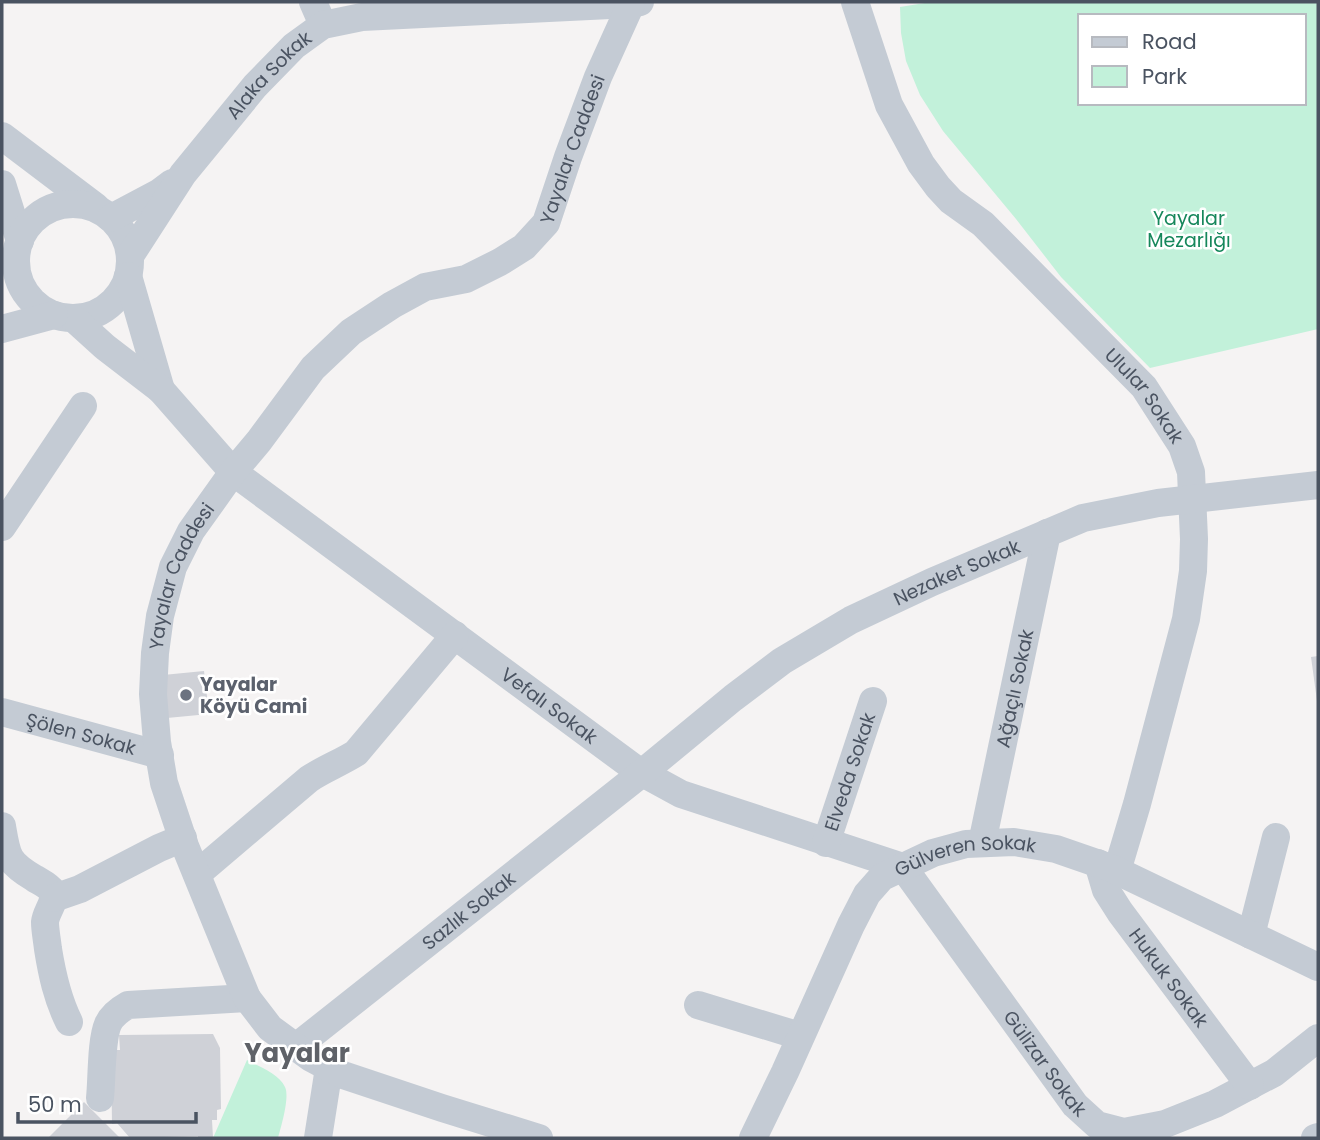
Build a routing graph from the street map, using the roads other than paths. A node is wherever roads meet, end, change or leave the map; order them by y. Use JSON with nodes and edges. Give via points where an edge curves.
{"nodes":[{"id":1,"x":855,"y":2,"type":"edge"},
{"id":2,"x":636,"y":3,"type":"edge"},
{"id":3,"x":318,"y":14,"type":"edge"},
{"id":4,"x":2,"y":136,"type":"edge"},
{"id":5,"x":183,"y":174,"type":"junction"},
{"id":6,"x":2,"y":184,"type":"edge"},
{"id":7,"x":104,"y":214,"type":"junction"},
{"id":8,"x":12,"y":258,"type":"edge"},
{"id":9,"x":129,"y":266,"type":"junction"},
{"id":10,"x":64,"y":317,"type":"junction"},
{"id":11,"x":2,"y":329,"type":"edge"},
{"id":12,"x":161,"y":390,"type":"junction"},
{"id":13,"x":83,"y":406,"type":"dead end"},
{"id":14,"x":233,"y":472,"type":"junction"},
{"id":15,"x":1318,"y":485,"type":"edge"},
{"id":16,"x":1193,"y":499,"type":"junction"},
{"id":17,"x":2,"y":527,"type":"edge"},
{"id":18,"x":1047,"y":533,"type":"junction"},
{"id":19,"x":455,"y":635,"type":"junction"},
{"id":20,"x":873,"y":701,"type":"dead end"},
{"id":21,"x":2,"y":712,"type":"edge"},
{"id":22,"x":160,"y":755,"type":"junction"},
{"id":23,"x":642,"y":773,"type":"junction"},
{"id":24,"x":2,"y":826,"type":"edge"},
{"id":25,"x":1276,"y":837,"type":"dead end"},
{"id":26,"x":183,"y":838,"type":"junction"},
{"id":27,"x":826,"y":843,"type":"junction"},
{"id":28,"x":982,"y":844,"type":"junction"},
{"id":29,"x":903,"y":867,"type":"junction"},
{"id":30,"x":1108,"y":867,"type":"junction"},
{"id":31,"x":197,"y":874,"type":"junction"},
{"id":32,"x":54,"y":898,"type":"junction"},
{"id":33,"x":1251,"y":935,"type":"junction"},
{"id":34,"x":1318,"y":967,"type":"edge"},
{"id":35,"x":247,"y":999,"type":"junction"},
{"id":36,"x":698,"y":1005,"type":"dead end"},
{"id":37,"x":69,"y":1022,"type":"dead end"},
{"id":38,"x":800,"y":1036,"type":"junction"},
{"id":39,"x":1318,"y":1038,"type":"edge"},
{"id":40,"x":296,"y":1047,"type":"junction"},
{"id":41,"x":329,"y":1068,"type":"junction"},
{"id":42,"x":1250,"y":1086,"type":"junction"},
{"id":43,"x":100,"y":1098,"type":"dead end"},
{"id":44,"x":318,"y":1138,"type":"edge"},
{"id":45,"x":539,"y":1138,"type":"edge"},
{"id":46,"x":753,"y":1138,"type":"edge"}],
"edges":[{"from":1,"to":16,"type":"street","name":"Ulular Sokak","via":[[889,105],[921,164],[951,201],[983,224],[1144,387],[1182,446],[1191,472]]},
{"from":2,"to":3,"type":"street","name":"Alaka Sokak","via":[[362,17]]},
{"from":2,"to":14,"type":"street","name":"Yayalar Caddesi","via":[[598,77],[546,223],[524,247],[500,262],[466,279],[425,287],[351,332],[313,368]]},
{"from":3,"to":5,"type":"street","name":"Alaka Sokak"},
{"from":4,"to":7,"type":"street"},
{"from":5,"to":7,"type":"street","via":[[160,192]]},
{"from":5,"to":9,"type":"street"},
{"from":6,"to":8,"type":"street"},
{"from":7,"to":8,"type":"street","via":[[80,204],[61,204],[43,212],[29,224]]},
{"from":7,"to":9,"type":"street","via":[[125,237]]},
{"from":8,"to":10,"type":"street","via":[[26,293],[38,306]]},
{"from":9,"to":10,"type":"street","via":[[120,293],[108,306],[91,315]]},
{"from":9,"to":12,"type":"street"},
{"from":10,"to":11,"type":"street"},
{"from":10,"to":12,"type":"street"},
{"from":12,"to":14,"type":"street","name":"Vefalı Sokak"},
{"from":13,"to":17,"type":"street"},
{"from":14,"to":19,"type":"street","name":"Vefalı Sokak"},
{"from":14,"to":22,"type":"street","name":"Yayalar Caddesi","via":[[191,531],[173,568],[160,616],[153,695]]},
{"from":15,"to":16,"type":"street","name":"Nezaket Sokak"},
{"from":16,"to":18,"type":"street","name":"Nezaket Sokak","via":[[1083,518]]},
{"from":16,"to":30,"type":"street","name":"Ulular Sokak","via":[[1195,539],[1186,619],[1138,804]]},
{"from":18,"to":23,"type":"street","name":"Nezaket Sokak","via":[[850,620],[782,661]]},
{"from":18,"to":28,"type":"street","name":"Ağaçlı Sokak"},
{"from":19,"to":23,"type":"street","name":"Vefalı Sokak"},
{"from":19,"to":31,"type":"street","via":[[356,753],[309,779]]},
{"from":20,"to":27,"type":"street","name":"Elveda Sokak"},
{"from":21,"to":22,"type":"street","name":"Şölen Sokak"},
{"from":22,"to":26,"type":"street","name":"Yayalar Caddesi","via":[[164,783]]},
{"from":23,"to":27,"type":"street","name":"Vefalı Sokak","via":[[681,794]]},
{"from":23,"to":40,"type":"street","name":"Sazlık Sokak"},
{"from":24,"to":32,"type":"street","via":[[12,862],[47,886]]},
{"from":25,"to":33,"type":"street"},
{"from":26,"to":31,"type":"street","name":"Yayalar Caddesi"},
{"from":26,"to":32,"type":"street"},
{"from":27,"to":29,"type":"street","name":"Vefalı Sokak"},
{"from":28,"to":29,"type":"street","name":"Gülveren Sokak","via":[[933,853]]},
{"from":28,"to":30,"type":"street","name":"Gülveren Sokak","via":[[1014,842],[1056,849]]},
{"from":29,"to":38,"type":"street","name":"Gülveren Sokak","via":[[882,877],[867,894]]},
{"from":29,"to":42,"type":"street","name":"Gülizar Sokak","via":[[1075,1105],[1097,1125],[1124,1132],[1165,1124]]},
{"from":30,"to":33,"type":"street","name":"Gülveren Sokak"},
{"from":30,"to":42,"type":"street","name":"Hukuk Sokak","via":[[1106,890],[1120,912]]},
{"from":31,"to":35,"type":"street","name":"Yayalar Caddesi"},
{"from":32,"to":37,"type":"street","via":[[46,930],[55,987]]},
{"from":33,"to":34,"type":"street","name":"Gülveren Sokak"},
{"from":35,"to":40,"type":"street","name":"Yayalar Caddesi","via":[[270,1028]]},
{"from":35,"to":43,"type":"street","via":[[128,1004],[119,1010],[105,1033]]},
{"from":36,"to":38,"type":"street"},
{"from":38,"to":46,"type":"street","name":"Gülveren Sokak"},
{"from":39,"to":42,"type":"street","name":"Gülizar Sokak"},
{"from":40,"to":41,"type":"street","name":"Yayalar Caddesi"},
{"from":41,"to":44,"type":"street"},
{"from":41,"to":45,"type":"street","name":"Yayalar Caddesi"}]}
